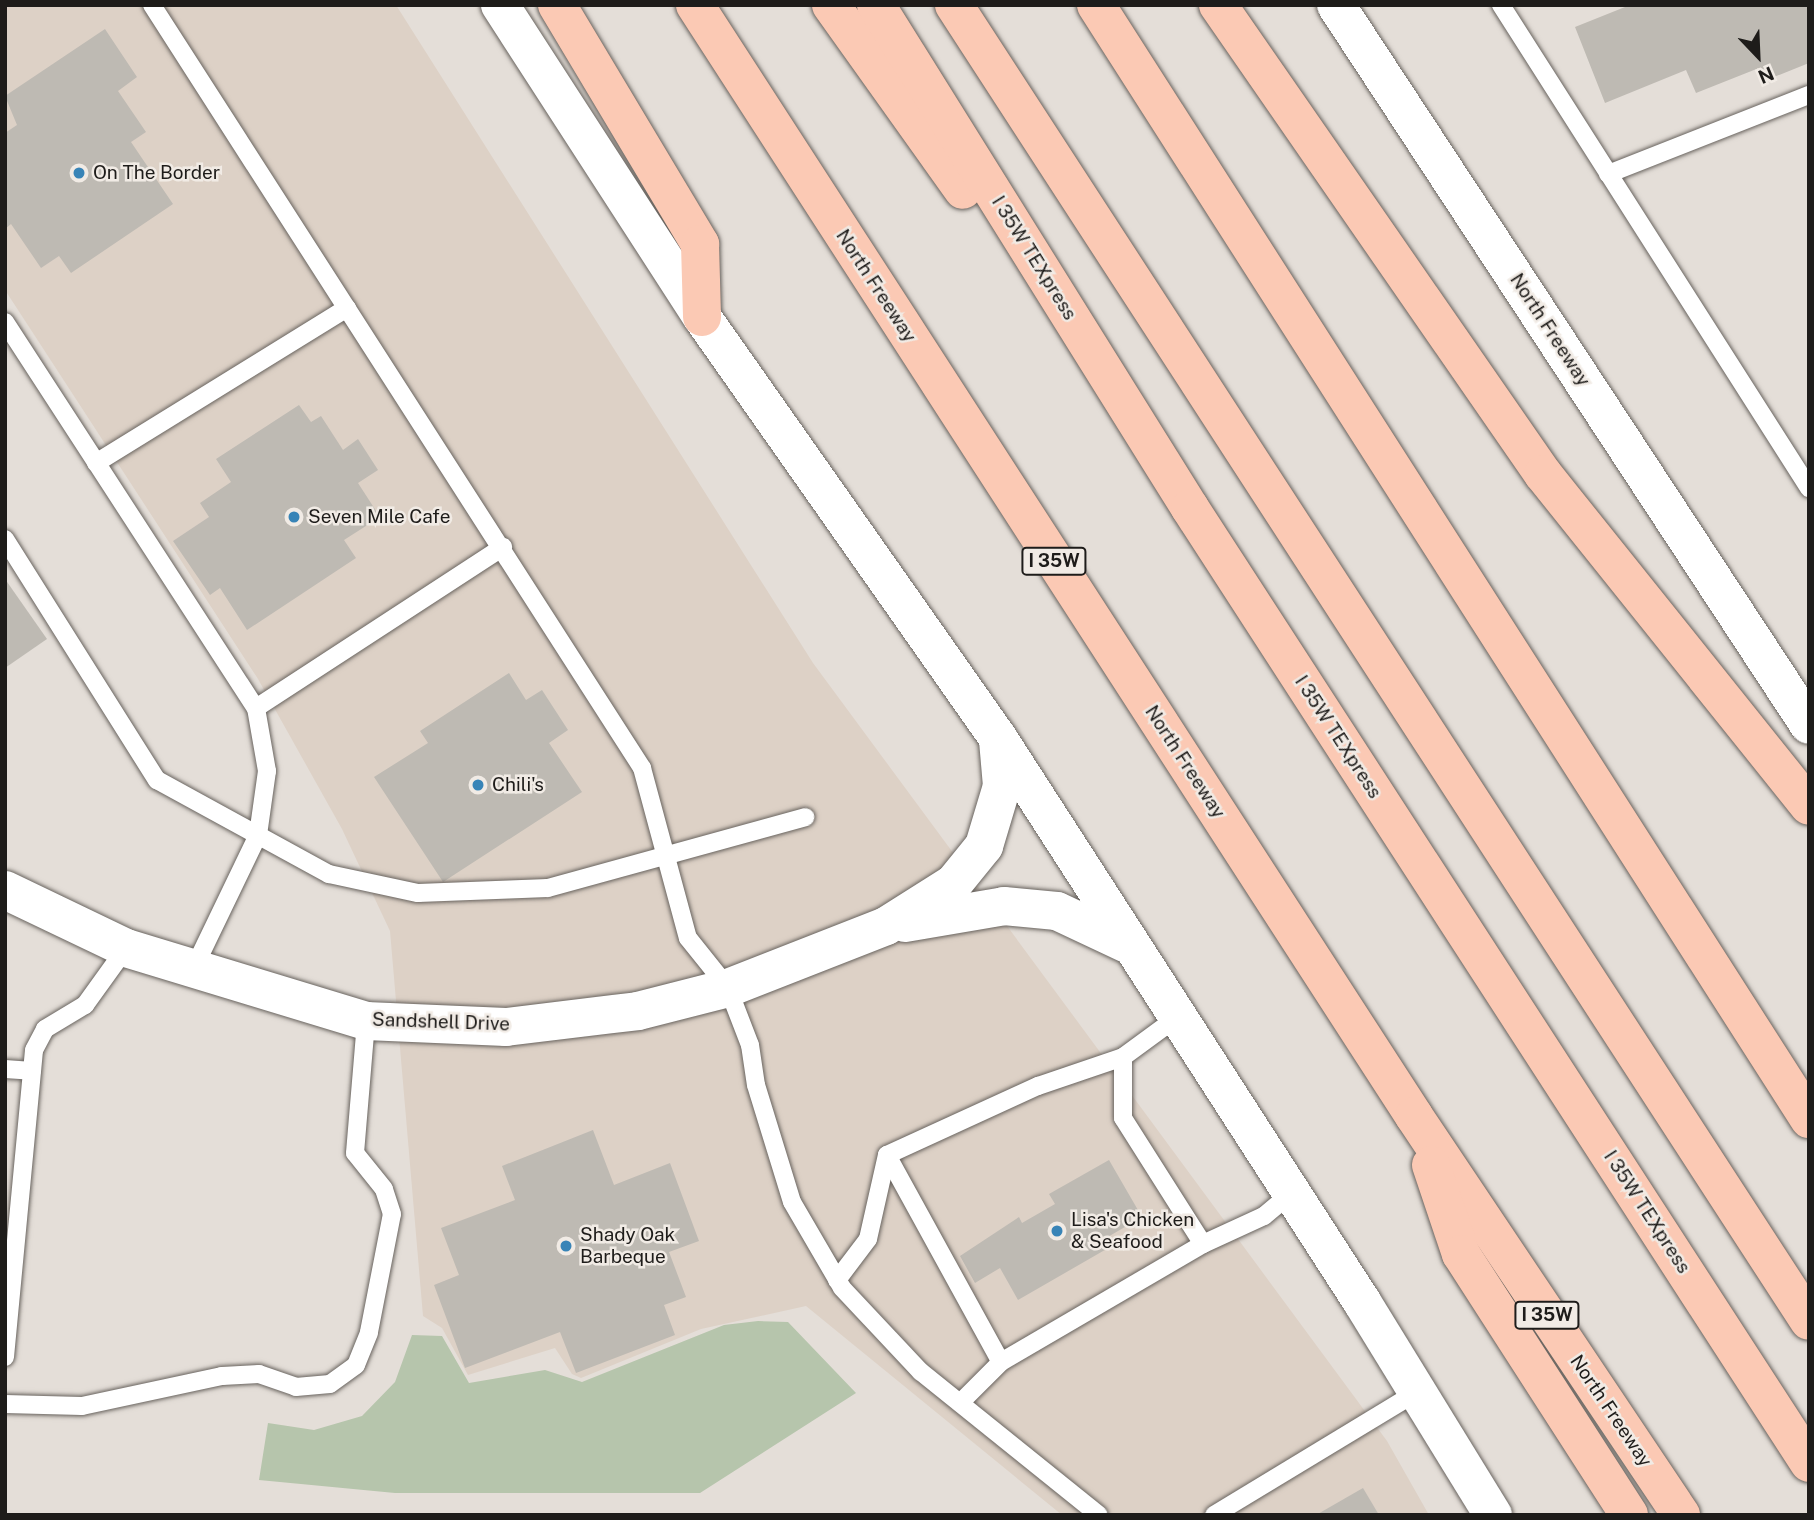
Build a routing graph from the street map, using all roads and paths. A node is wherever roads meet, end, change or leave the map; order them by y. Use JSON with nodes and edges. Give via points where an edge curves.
{"nodes":[{"id":1,"x":152,"y":5,"type":"edge"},
{"id":2,"x":500,"y":5,"type":"edge"},
{"id":3,"x":557,"y":5,"type":"edge"},
{"id":4,"x":695,"y":5,"type":"edge"},
{"id":5,"x":831,"y":5,"type":"edge"},
{"id":6,"x":876,"y":5,"type":"edge"},
{"id":7,"x":954,"y":5,"type":"edge"},
{"id":8,"x":1096,"y":5,"type":"edge"},
{"id":9,"x":1218,"y":5,"type":"edge"},
{"id":10,"x":1336,"y":5,"type":"edge"},
{"id":11,"x":1501,"y":5,"type":"edge"},
{"id":12,"x":1809,"y":95,"type":"edge"},
{"id":13,"x":1608,"y":174,"type":"junction"},
{"id":14,"x":347,"y":308,"type":"junction"},
{"id":15,"x":702,"y":317,"type":"junction"},
{"id":16,"x":5,"y":322,"type":"edge"},
{"id":17,"x":96,"y":463,"type":"junction"},
{"id":18,"x":1809,"y":488,"type":"edge"},
{"id":19,"x":1190,"y":508,"type":"junction"},
{"id":20,"x":5,"y":539,"type":"edge"},
{"id":21,"x":503,"y":547,"type":"junction"},
{"id":22,"x":256,"y":708,"type":"junction"},
{"id":23,"x":1807,"y":720,"type":"edge"},
{"id":24,"x":998,"y":738,"type":"junction"},
{"id":25,"x":1809,"y":806,"type":"edge"},
{"id":26,"x":805,"y":817,"type":"dead end"},
{"id":27,"x":258,"y":835,"type":"junction"},
{"id":28,"x":667,"y":857,"type":"junction"},
{"id":29,"x":5,"y":890,"type":"edge"},
{"id":30,"x":886,"y":926,"type":"junction"},
{"id":31,"x":1127,"y":944,"type":"junction"},
{"id":32,"x":126,"y":948,"type":"junction"},
{"id":33,"x":193,"y":970,"type":"junction"},
{"id":34,"x":728,"y":988,"type":"junction"},
{"id":35,"x":1176,"y":1018,"type":"junction"},
{"id":36,"x":366,"y":1021,"type":"junction"},
{"id":37,"x":1123,"y":1057,"type":"junction"},
{"id":38,"x":5,"y":1069,"type":"edge"},
{"id":39,"x":32,"y":1071,"type":"junction"},
{"id":40,"x":1414,"y":1116,"type":"junction"},
{"id":41,"x":1809,"y":1119,"type":"edge"},
{"id":42,"x":887,"y":1155,"type":"junction"},
{"id":43,"x":1292,"y":1193,"type":"junction"},
{"id":44,"x":1203,"y":1244,"type":"junction"},
{"id":45,"x":837,"y":1280,"type":"junction"},
{"id":46,"x":1809,"y":1321,"type":"edge"},
{"id":47,"x":5,"y":1357,"type":"edge"},
{"id":48,"x":1001,"y":1362,"type":"junction"},
{"id":49,"x":1417,"y":1392,"type":"junction"},
{"id":50,"x":962,"y":1401,"type":"junction"},
{"id":51,"x":5,"y":1404,"type":"edge"},
{"id":52,"x":1809,"y":1463,"type":"edge"},
{"id":53,"x":1099,"y":1515,"type":"edge"},
{"id":54,"x":1214,"y":1515,"type":"edge"},
{"id":55,"x":1493,"y":1515,"type":"edge"},
{"id":56,"x":1629,"y":1515,"type":"edge"},
{"id":57,"x":1681,"y":1515,"type":"edge"}],
"edges":[{"from":1,"to":14,"type":"lane"},
{"from":2,"to":15,"type":"main road"},
{"from":3,"to":15,"type":"highway","via":[[700,244]]},
{"from":4,"to":40,"type":"highway","name":"North Freeway","number":"I 35W"},
{"from":5,"to":19,"type":"highway"},
{"from":6,"to":19,"type":"highway","name":"I 35W TEXpress"},
{"from":7,"to":46,"type":"highway"},
{"from":8,"to":41,"type":"highway"},
{"from":9,"to":25,"type":"highway","via":[[1543,474]]},
{"from":10,"to":23,"type":"main road","name":"North Freeway"},
{"from":11,"to":13,"type":"lane"},
{"from":12,"to":13,"type":"lane"},
{"from":13,"to":18,"type":"lane"},
{"from":14,"to":17,"type":"lane"},
{"from":14,"to":21,"type":"lane"},
{"from":15,"to":24,"type":"main road"},
{"from":16,"to":17,"type":"lane"},
{"from":17,"to":22,"type":"lane"},
{"from":19,"to":52,"type":"highway","name":"I 35W TEXpress"},
{"from":20,"to":27,"type":"lane","via":[[157,780]]},
{"from":21,"to":22,"type":"lane"},
{"from":21,"to":28,"type":"lane","via":[[642,768]]},
{"from":22,"to":27,"type":"lane","via":[[267,771]]},
{"from":24,"to":30,"type":"main road","name":"Sandshell Drive","via":[[1002,786],[984,846],[954,883]]},
{"from":24,"to":31,"type":"main road"},
{"from":26,"to":28,"type":"lane"},
{"from":27,"to":28,"type":"lane","via":[[329,873],[418,893],[548,888]]},
{"from":27,"to":33,"type":"lane"},
{"from":28,"to":34,"type":"lane","via":[[688,938]]},
{"from":29,"to":32,"type":"main road","name":"Sandshell Drive"},
{"from":30,"to":31,"type":"main road","name":"Sandshell Drive","via":[[1004,906],[1057,911]]},
{"from":30,"to":34,"type":"main road","name":"Sandshell Drive"},
{"from":31,"to":35,"type":"main road"},
{"from":32,"to":33,"type":"main road","name":"Sandshell Drive"},
{"from":32,"to":39,"type":"lane","via":[[85,1005],[45,1029]]},
{"from":33,"to":36,"type":"main road","name":"Sandshell Drive"},
{"from":34,"to":36,"type":"main road","name":"Sandshell Drive","via":[[638,1012],[506,1027]]},
{"from":34,"to":45,"type":"lane","via":[[750,1045],[756,1085],[792,1202]]},
{"from":35,"to":37,"type":"lane"},
{"from":35,"to":43,"type":"main road"},
{"from":36,"to":51,"type":"lane","via":[[355,1153],[383,1189],[391,1214],[369,1332],[356,1365],[330,1384],[296,1387],[260,1374],[222,1376],[82,1406]]},
{"from":37,"to":42,"type":"lane","via":[[1038,1086]]},
{"from":37,"to":44,"type":"lane","via":[[1124,1118]]},
{"from":38,"to":39,"type":"lane"},
{"from":39,"to":47,"type":"lane"},
{"from":40,"to":56,"type":"highway","via":[[1461,1254]]},
{"from":40,"to":57,"type":"highway","name":"North Freeway","number":"I 35W"},
{"from":42,"to":45,"type":"lane","via":[[868,1239]]},
{"from":42,"to":48,"type":"lane"},
{"from":43,"to":44,"type":"lane","via":[[1264,1216]]},
{"from":43,"to":49,"type":"main road"},
{"from":44,"to":48,"type":"lane"},
{"from":45,"to":50,"type":"lane","via":[[921,1372]]},
{"from":48,"to":50,"type":"lane"},
{"from":49,"to":54,"type":"lane"},
{"from":49,"to":55,"type":"main road"},
{"from":50,"to":53,"type":"lane"}]}
